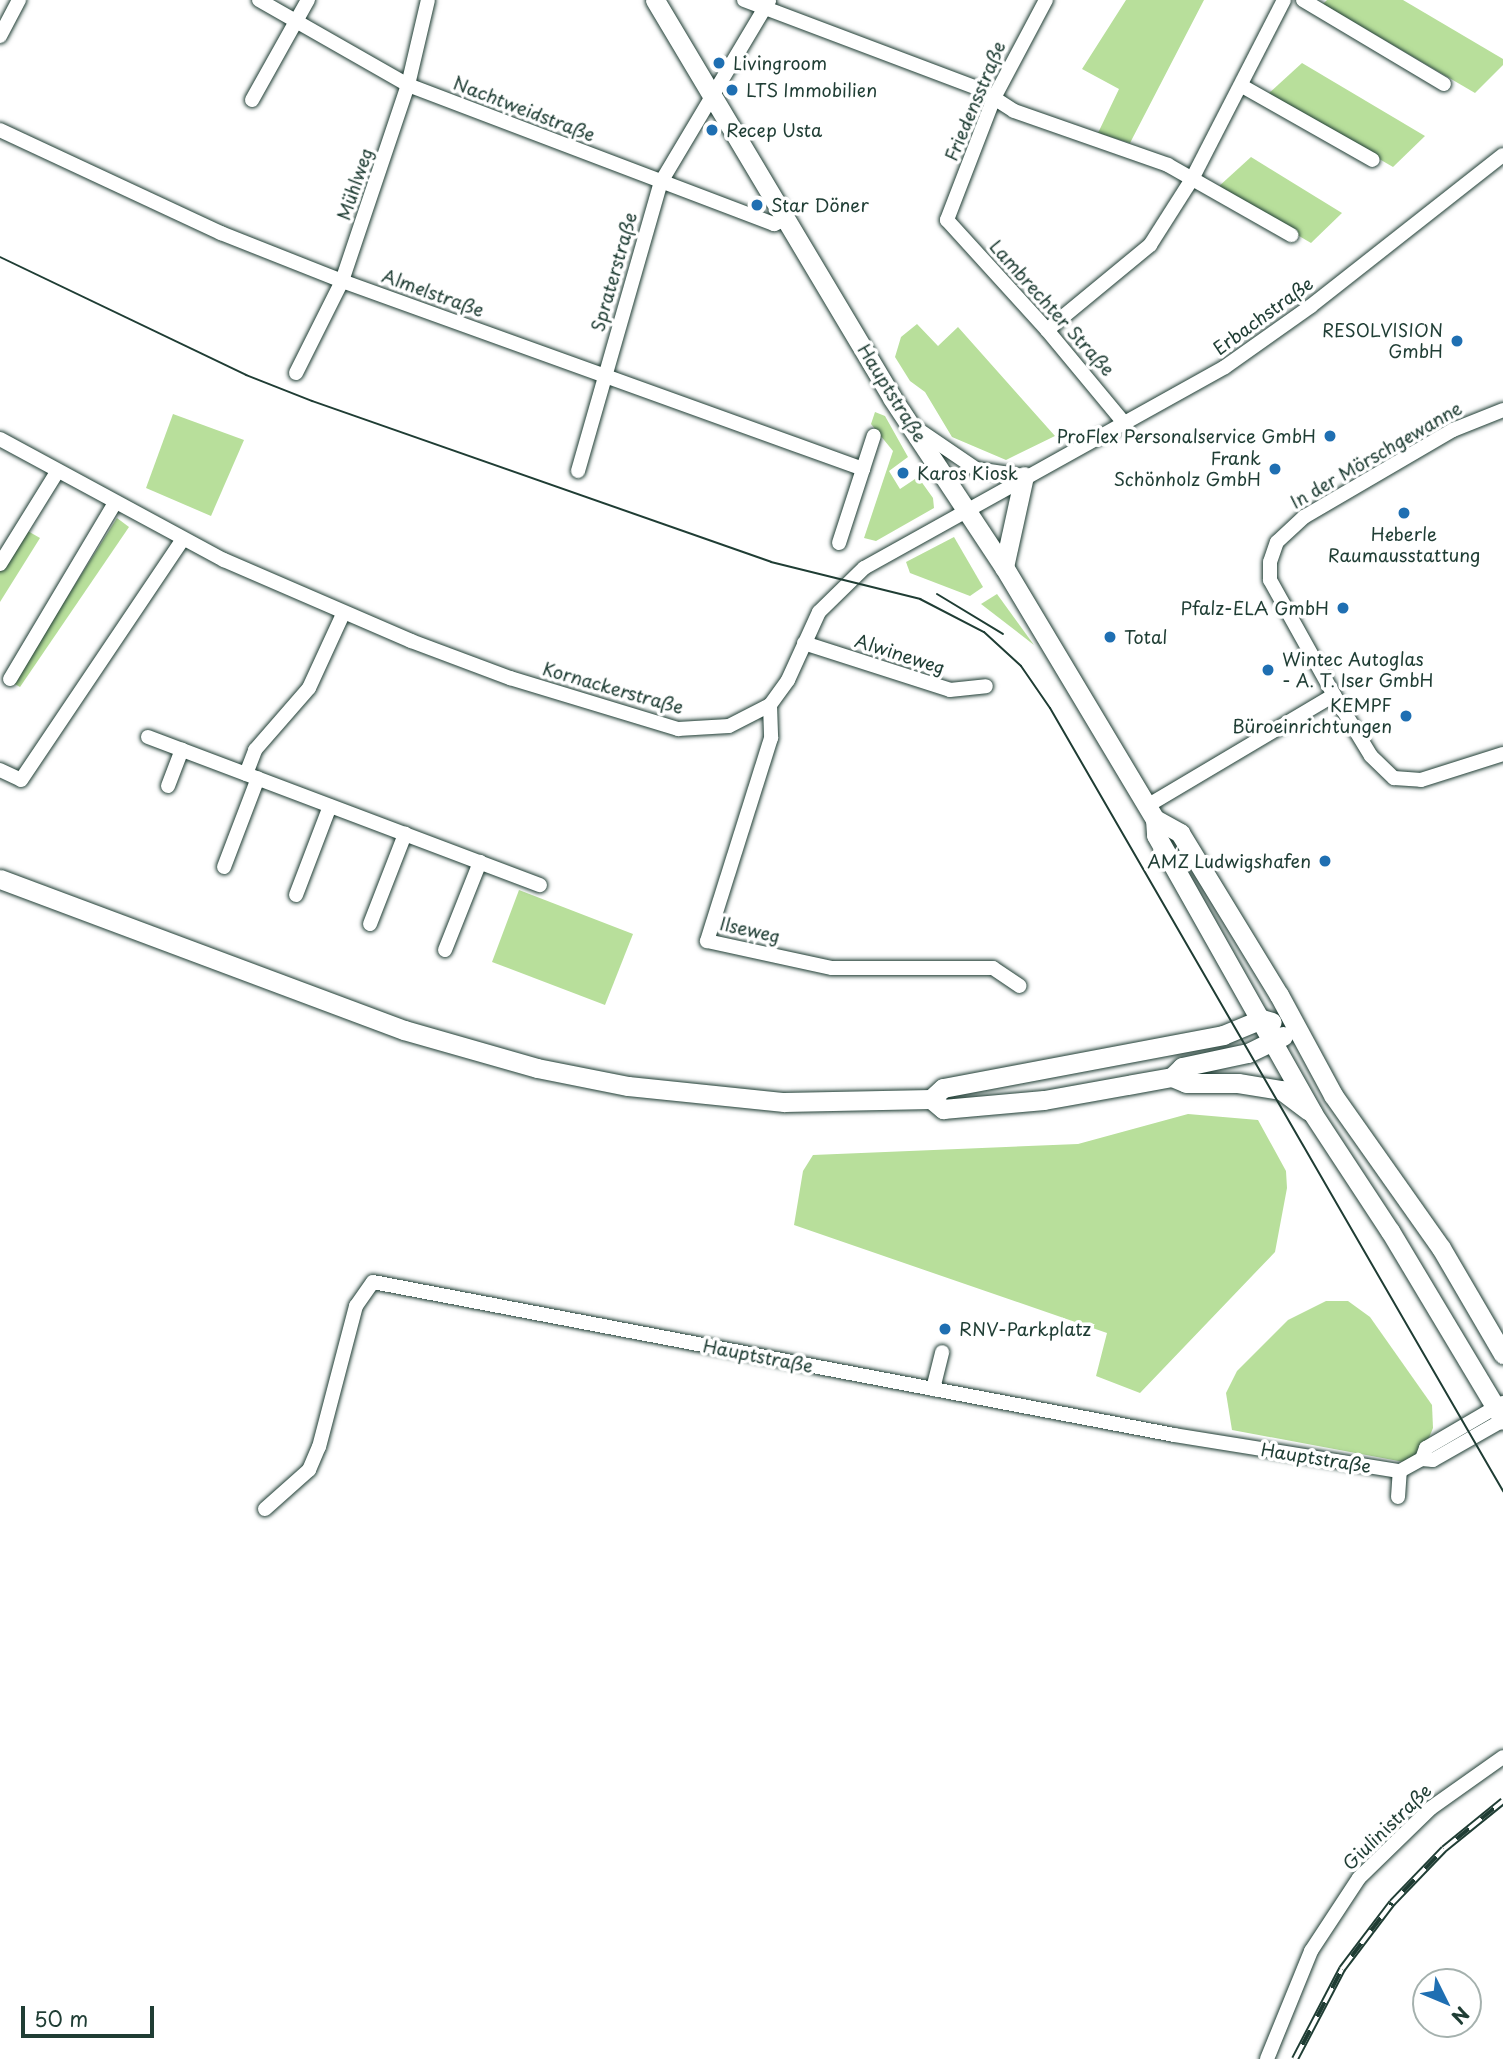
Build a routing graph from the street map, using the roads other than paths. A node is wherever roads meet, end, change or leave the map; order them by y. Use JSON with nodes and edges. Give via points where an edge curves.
{"nodes":[{"id":1,"x":19,"y":0,"type":"edge"},
{"id":2,"x":259,"y":0,"type":"edge"},
{"id":3,"x":308,"y":0,"type":"edge"},
{"id":4,"x":428,"y":0,"type":"edge"},
{"id":5,"x":655,"y":0,"type":"edge"},
{"id":6,"x":744,"y":0,"type":"edge"},
{"id":7,"x":1045,"y":0,"type":"edge"},
{"id":8,"x":1284,"y":0,"type":"edge"},
{"id":9,"x":1303,"y":0,"type":"edge"},
{"id":10,"x":767,"y":4,"type":"edge"},
{"id":11,"x":296,"y":22,"type":"junction"},
{"id":12,"x":0,"y":36,"type":"edge"},
{"id":13,"x":1444,"y":84,"type":"dead end"},
{"id":14,"x":408,"y":85,"type":"junction"},
{"id":15,"x":1242,"y":86,"type":"junction"},
{"id":16,"x":712,"y":95,"type":"junction"},
{"id":17,"x":994,"y":98,"type":"junction"},
{"id":18,"x":252,"y":100,"type":"dead end"},
{"id":19,"x":0,"y":130,"type":"edge"},
{"id":20,"x":1503,"y":155,"type":"edge"},
{"id":21,"x":1373,"y":160,"type":"dead end"},
{"id":22,"x":1192,"y":179,"type":"junction"},
{"id":23,"x":661,"y":182,"type":"junction"},
{"id":24,"x":787,"y":219,"type":"junction"},
{"id":25,"x":947,"y":220,"type":"joint"},
{"id":26,"x":1291,"y":235,"type":"dead end"},
{"id":27,"x":342,"y":281,"type":"junction"},
{"id":28,"x":1047,"y":330,"type":"junction"},
{"id":29,"x":296,"y":373,"type":"dead end"},
{"id":30,"x":604,"y":375,"type":"junction"},
{"id":31,"x":1503,"y":410,"type":"edge"},
{"id":32,"x":909,"y":423,"type":"junction"},
{"id":33,"x":1126,"y":425,"type":"junction"},
{"id":34,"x":874,"y":436,"type":"dead end"},
{"id":35,"x":1,"y":441,"type":"edge"},
{"id":36,"x":863,"y":469,"type":"junction"},
{"id":37,"x":578,"y":471,"type":"dead end"},
{"id":38,"x":57,"y":472,"type":"junction"},
{"id":39,"x":1024,"y":476,"type":"junction"},
{"id":40,"x":115,"y":503,"type":"junction"},
{"id":41,"x":967,"y":509,"type":"junction"},
{"id":42,"x":183,"y":539,"type":"junction"},
{"id":43,"x":839,"y":543,"type":"dead end"},
{"id":44,"x":0,"y":564,"type":"edge"},
{"id":45,"x":1003,"y":567,"type":"junction"},
{"id":46,"x":343,"y":614,"type":"junction"},
{"id":47,"x":804,"y":643,"type":"junction"},
{"id":48,"x":10,"y":679,"type":"dead end"},
{"id":49,"x":986,"y":686,"type":"dead end"},
{"id":50,"x":1334,"y":695,"type":"junction"},
{"id":51,"x":770,"y":705,"type":"junction"},
{"id":52,"x":148,"y":737,"type":"dead end"},
{"id":53,"x":182,"y":750,"type":"junction"},
{"id":54,"x":1503,"y":754,"type":"edge"},
{"id":55,"x":0,"y":771,"type":"edge"},
{"id":56,"x":252,"y":776,"type":"junction"},
{"id":57,"x":167,"y":786,"type":"dead end"},
{"id":58,"x":330,"y":806,"type":"junction"},
{"id":59,"x":1151,"y":812,"type":"junction"},
{"id":60,"x":405,"y":834,"type":"junction"},
{"id":61,"x":480,"y":862,"type":"junction"},
{"id":62,"x":224,"y":867,"type":"dead end"},
{"id":63,"x":0,"y":879,"type":"edge"},
{"id":64,"x":540,"y":885,"type":"dead end"},
{"id":65,"x":296,"y":895,"type":"dead end"},
{"id":66,"x":370,"y":923,"type":"dead end"},
{"id":67,"x":445,"y":950,"type":"dead end"},
{"id":68,"x":1020,"y":986,"type":"dead end"},
{"id":69,"x":1262,"y":1019,"type":"junction"},
{"id":70,"x":1293,"y":1029,"type":"junction"},
{"id":71,"x":1274,"y":1041,"type":"junction"},
{"id":72,"x":1172,"y":1077,"type":"junction"},
{"id":73,"x":931,"y":1099,"type":"junction"},
{"id":74,"x":1313,"y":1114,"type":"junction"},
{"id":75,"x":1498,"y":1338,"type":"edge"},
{"id":76,"x":942,"y":1352,"type":"dead end"},
{"id":77,"x":1503,"y":1354,"type":"edge"},
{"id":78,"x":933,"y":1390,"type":"junction"},
{"id":79,"x":1501,"y":1414,"type":"edge"},
{"id":80,"x":1400,"y":1471,"type":"junction"},
{"id":81,"x":1398,"y":1497,"type":"dead end"},
{"id":82,"x":265,"y":1509,"type":"dead end"},
{"id":83,"x":1503,"y":1757,"type":"edge"},
{"id":84,"x":1267,"y":2059,"type":"edge"}],
"edges":[{"from":1,"to":12,"type":"street"},
{"from":2,"to":11,"type":"street","name":"Nachtweidstraße"},
{"from":3,"to":11,"type":"street"},
{"from":4,"to":14,"type":"street","name":"Mühlweg"},
{"from":5,"to":16,"type":"main road","name":"Hauptstraße"},
{"from":6,"to":10,"type":"street"},
{"from":7,"to":17,"type":"street","name":"Friedensstraße"},
{"from":8,"to":15,"type":"street"},
{"from":9,"to":13,"type":"street"},
{"from":10,"to":16,"type":"street","name":"Spraterstraße"},
{"from":10,"to":17,"type":"street"},
{"from":11,"to":14,"type":"street","name":"Nachtweidstraße"},
{"from":11,"to":18,"type":"street"},
{"from":14,"to":23,"type":"street","name":"Nachtweidstraße"},
{"from":14,"to":27,"type":"street","name":"Mühlweg"},
{"from":15,"to":21,"type":"street"},
{"from":15,"to":22,"type":"street"},
{"from":16,"to":23,"type":"street","name":"Spraterstraße"},
{"from":16,"to":24,"type":"main road","name":"Hauptstraße"},
{"from":17,"to":22,"type":"street","via":[[1014,111],[1168,165]]},
{"from":17,"to":25,"type":"street","name":"Friedensstraße"},
{"from":19,"to":27,"type":"street","name":"Almelstraße","via":[[222,233]]},
{"from":20,"to":33,"type":"street","name":"Erbachstraße","via":[[1264,340]]},
{"from":22,"to":26,"type":"street"},
{"from":22,"to":28,"type":"street","via":[[1150,245]]},
{"from":23,"to":24,"type":"street","name":"Nachtweidstraße","via":[[774,224]]},
{"from":23,"to":30,"type":"street","name":"Spraterstraße"},
{"from":24,"to":32,"type":"main road","name":"Hauptstraße"},
{"from":25,"to":28,"type":"street","name":"Lambrechter Straße"},
{"from":27,"to":29,"type":"street","name":"Mühlweg"},
{"from":27,"to":30,"type":"street","name":"Almelstraße"},
{"from":28,"to":33,"type":"street","name":"Lambrechter Straße"},
{"from":30,"to":36,"type":"street","name":"Almelstraße"},
{"from":30,"to":37,"type":"street","name":"Spraterstraße"},
{"from":31,"to":50,"type":"street","name":"In der Mörschgewanne","via":[[1453,430],[1291,526],[1277,542],[1270,580]]},
{"from":32,"to":39,"type":"street","via":[[976,469]]},
{"from":32,"to":41,"type":"main road","name":"Hauptstraße"},
{"from":33,"to":39,"type":"street","name":"Erbachstraße"},
{"from":34,"to":36,"type":"street"},
{"from":35,"to":38,"type":"street","name":"Kornackerstraße"},
{"from":36,"to":43,"type":"street"},
{"from":38,"to":40,"type":"street","name":"Kornackerstraße"},
{"from":38,"to":44,"type":"street"},
{"from":39,"to":41,"type":"street","name":"Erbachstraße"},
{"from":39,"to":45,"type":"main road"},
{"from":40,"to":42,"type":"street","name":"Kornackerstraße"},
{"from":40,"to":48,"type":"street"},
{"from":41,"to":45,"type":"main road","name":"Hauptstraße"},
{"from":41,"to":47,"type":"street","name":"Kornackerstraße","via":[[856,575],[819,612]]},
{"from":42,"to":46,"type":"street","name":"Kornackerstraße"},
{"from":42,"to":55,"type":"street","via":[[21,780]]},
{"from":45,"to":59,"type":"main road","name":"Hauptstraße"},
{"from":46,"to":51,"type":"street","name":"Kornackerstraße","via":[[510,678],[678,729],[729,726]]},
{"from":46,"to":56,"type":"street","via":[[309,688],[255,750]]},
{"from":47,"to":49,"type":"street","name":"Alwineweg","via":[[950,690]]},
{"from":47,"to":51,"type":"street","name":"Kornackerstraße","via":[[788,680]]},
{"from":50,"to":54,"type":"street","name":"In der Mörschgewanne","via":[[1378,765],[1394,778],[1420,780]]},
{"from":50,"to":59,"type":"street"},
{"from":51,"to":68,"type":"street","name":"Ilseweg","via":[[771,738],[707,941],[832,968],[993,968]]},
{"from":52,"to":53,"type":"street"},
{"from":53,"to":56,"type":"street"},
{"from":53,"to":57,"type":"street"},
{"from":56,"to":58,"type":"street"},
{"from":56,"to":62,"type":"street"},
{"from":58,"to":60,"type":"street"},
{"from":58,"to":65,"type":"street"},
{"from":59,"to":69,"type":"main road","name":"Hauptstraße","via":[[1156,835]]},
{"from":59,"to":70,"type":"main road","name":"Hauptstraße","via":[[1180,833],[1279,995]]},
{"from":60,"to":61,"type":"street"},
{"from":60,"to":66,"type":"street"},
{"from":61,"to":64,"type":"street"},
{"from":61,"to":67,"type":"street"},
{"from":63,"to":73,"type":"main road","via":[[404,1030],[537,1068],[706,1096],[784,1102]]},
{"from":69,"to":70,"type":"main road"},
{"from":69,"to":71,"type":"main road","name":"Hauptstraße"},
{"from":69,"to":73,"type":"main road","via":[[1223,1035],[943,1088]]},
{"from":70,"to":71,"type":"main road"},
{"from":70,"to":75,"type":"main road","name":"Hauptstraße","via":[[1356,1131],[1441,1248]]},
{"from":71,"to":72,"type":"main road","via":[[1235,1057],[1182,1067]]},
{"from":71,"to":74,"type":"main road","name":"Hauptstraße"},
{"from":72,"to":73,"type":"main road","via":[[1031,1102],[943,1109]]},
{"from":72,"to":74,"type":"main road","via":[[1186,1083],[1238,1083],[1280,1090]]},
{"from":74,"to":79,"type":"main road","name":"Hauptstraße"},
{"from":75,"to":77,"type":"main road","name":"Hauptstraße"},
{"from":76,"to":78,"type":"street"},
{"from":78,"to":80,"type":"street","name":"Hauptstraße"},
{"from":78,"to":82,"type":"street","name":"Hauptstraße","via":[[373,1282],[356,1306],[309,1470]]},
{"from":79,"to":80,"type":"street","name":"Hauptstraße","via":[[1433,1460],[1422,1459]]},
{"from":80,"to":81,"type":"street"},
{"from":83,"to":84,"type":"street","name":"Giulinistraße","via":[[1431,1808],[1359,1878],[1311,1951]]}]}
